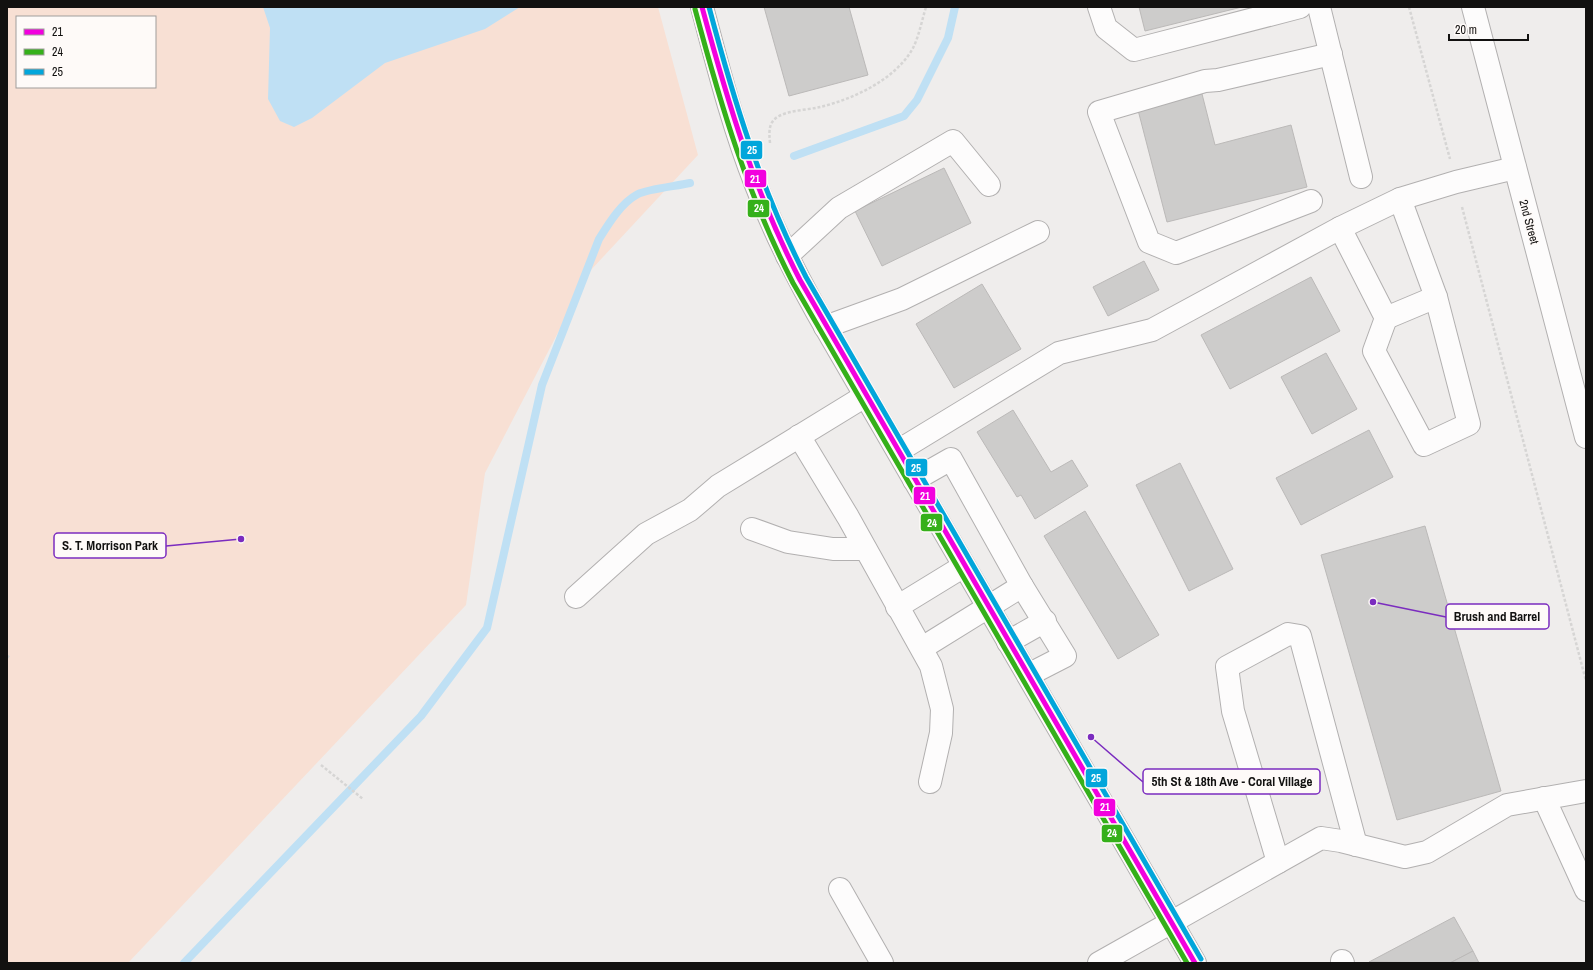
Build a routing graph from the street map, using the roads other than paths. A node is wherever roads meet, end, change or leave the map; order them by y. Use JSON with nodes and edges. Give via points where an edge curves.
{"nodes":[{"id":1,"x":702,"y":7,"type":"edge"},
{"id":2,"x":1099,"y":7,"type":"edge"},
{"id":3,"x":1300,"y":7,"type":"edge"},
{"id":4,"x":1320,"y":7,"type":"edge"},
{"id":5,"x":1473,"y":7,"type":"edge"},
{"id":6,"x":1331,"y":54,"type":"junction"},
{"id":7,"x":1515,"y":168,"type":"junction"},
{"id":8,"x":1361,"y":177,"type":"dead end"},
{"id":9,"x":989,"y":185,"type":"dead end"},
{"id":10,"x":1400,"y":199,"type":"junction"},
{"id":11,"x":1311,"y":201,"type":"dead end"},
{"id":12,"x":1340,"y":228,"type":"junction"},
{"id":13,"x":1038,"y":232,"type":"dead end"},
{"id":14,"x":787,"y":256,"type":"junction"},
{"id":15,"x":1436,"y":297,"type":"junction"},
{"id":16,"x":1386,"y":318,"type":"junction"},
{"id":17,"x":825,"y":327,"type":"junction"},
{"id":18,"x":865,"y":396,"type":"junction"},
{"id":19,"x":800,"y":436,"type":"junction"},
{"id":20,"x":1586,"y":437,"type":"edge"},
{"id":21,"x":898,"y":451,"type":"junction"},
{"id":22,"x":914,"y":480,"type":"junction"},
{"id":23,"x":752,"y":529,"type":"dead end"},
{"id":24,"x":865,"y":549,"type":"junction"},
{"id":25,"x":964,"y":566,"type":"junction"},
{"id":26,"x":1022,"y":586,"type":"junction"},
{"id":27,"x":576,"y":597,"type":"dead end"},
{"id":28,"x":988,"y":606,"type":"junction"},
{"id":29,"x":897,"y":607,"type":"junction"},
{"id":30,"x":1045,"y":621,"type":"junction"},
{"id":31,"x":1008,"y":642,"type":"junction"},
{"id":32,"x":922,"y":648,"type":"junction"},
{"id":33,"x":1028,"y":675,"type":"junction"},
{"id":34,"x":930,"y":782,"type":"dead end"},
{"id":35,"x":1586,"y":791,"type":"edge"},
{"id":36,"x":1544,"y":798,"type":"junction"},
{"id":37,"x":1356,"y":845,"type":"junction"},
{"id":38,"x":1278,"y":862,"type":"junction"},
{"id":39,"x":840,"y":889,"type":"dead end"},
{"id":40,"x":1586,"y":890,"type":"edge"},
{"id":41,"x":1171,"y":923,"type":"junction"},
{"id":42,"x":882,"y":963,"type":"edge"},
{"id":43,"x":1099,"y":963,"type":"edge"},
{"id":44,"x":1195,"y":963,"type":"edge"}],
"edges":[{"from":1,"to":14,"type":"street","via":[[732,118],[756,185]]},
{"from":2,"to":3,"type":"street","via":[[1106,28],[1134,50]]},
{"from":4,"to":6,"type":"street"},
{"from":5,"to":7,"type":"street","name":"2nd Street"},
{"from":6,"to":8,"type":"street"},
{"from":6,"to":11,"type":"street","via":[[1205,81],[1099,112],[1149,242],[1176,253]]},
{"from":7,"to":10,"type":"street"},
{"from":7,"to":20,"type":"street","name":"2nd Street"},
{"from":9,"to":14,"type":"street","via":[[953,141],[839,208]]},
{"from":10,"to":12,"type":"street"},
{"from":10,"to":15,"type":"street"},
{"from":12,"to":16,"type":"street"},
{"from":12,"to":21,"type":"street","via":[[1152,330],[1060,353]]},
{"from":13,"to":17,"type":"street","via":[[902,299]]},
{"from":14,"to":17,"type":"street"},
{"from":15,"to":16,"type":"street"},
{"from":15,"to":16,"type":"street","via":[[1469,424],[1424,445],[1374,351]]},
{"from":17,"to":18,"type":"street"},
{"from":18,"to":19,"type":"street"},
{"from":18,"to":21,"type":"street"},
{"from":19,"to":24,"type":"street"},
{"from":19,"to":27,"type":"street","via":[[718,486],[690,510],[646,534]]},
{"from":21,"to":22,"type":"street"},
{"from":22,"to":25,"type":"street"},
{"from":22,"to":26,"type":"street","via":[[951,459]]},
{"from":23,"to":24,"type":"street","via":[[788,542],[833,549]]},
{"from":24,"to":29,"type":"street"},
{"from":25,"to":28,"type":"street"},
{"from":25,"to":29,"type":"street"},
{"from":26,"to":28,"type":"street"},
{"from":26,"to":30,"type":"street"},
{"from":28,"to":31,"type":"street"},
{"from":28,"to":32,"type":"street"},
{"from":29,"to":32,"type":"street"},
{"from":30,"to":31,"type":"street"},
{"from":30,"to":33,"type":"street","via":[[1065,656]]},
{"from":31,"to":33,"type":"street"},
{"from":32,"to":34,"type":"street","via":[[931,666],[942,709],[941,732]]},
{"from":33,"to":41,"type":"street"},
{"from":35,"to":36,"type":"street"},
{"from":36,"to":37,"type":"street","via":[[1507,805],[1427,852],[1405,857]]},
{"from":36,"to":40,"type":"street"},
{"from":37,"to":38,"type":"street","via":[[1321,838]]},
{"from":37,"to":38,"type":"street","via":[[1300,636],[1288,634],[1227,667],[1233,710]]},
{"from":38,"to":41,"type":"street"},
{"from":39,"to":42,"type":"street"},
{"from":41,"to":43,"type":"street"},
{"from":41,"to":44,"type":"street"}]}
